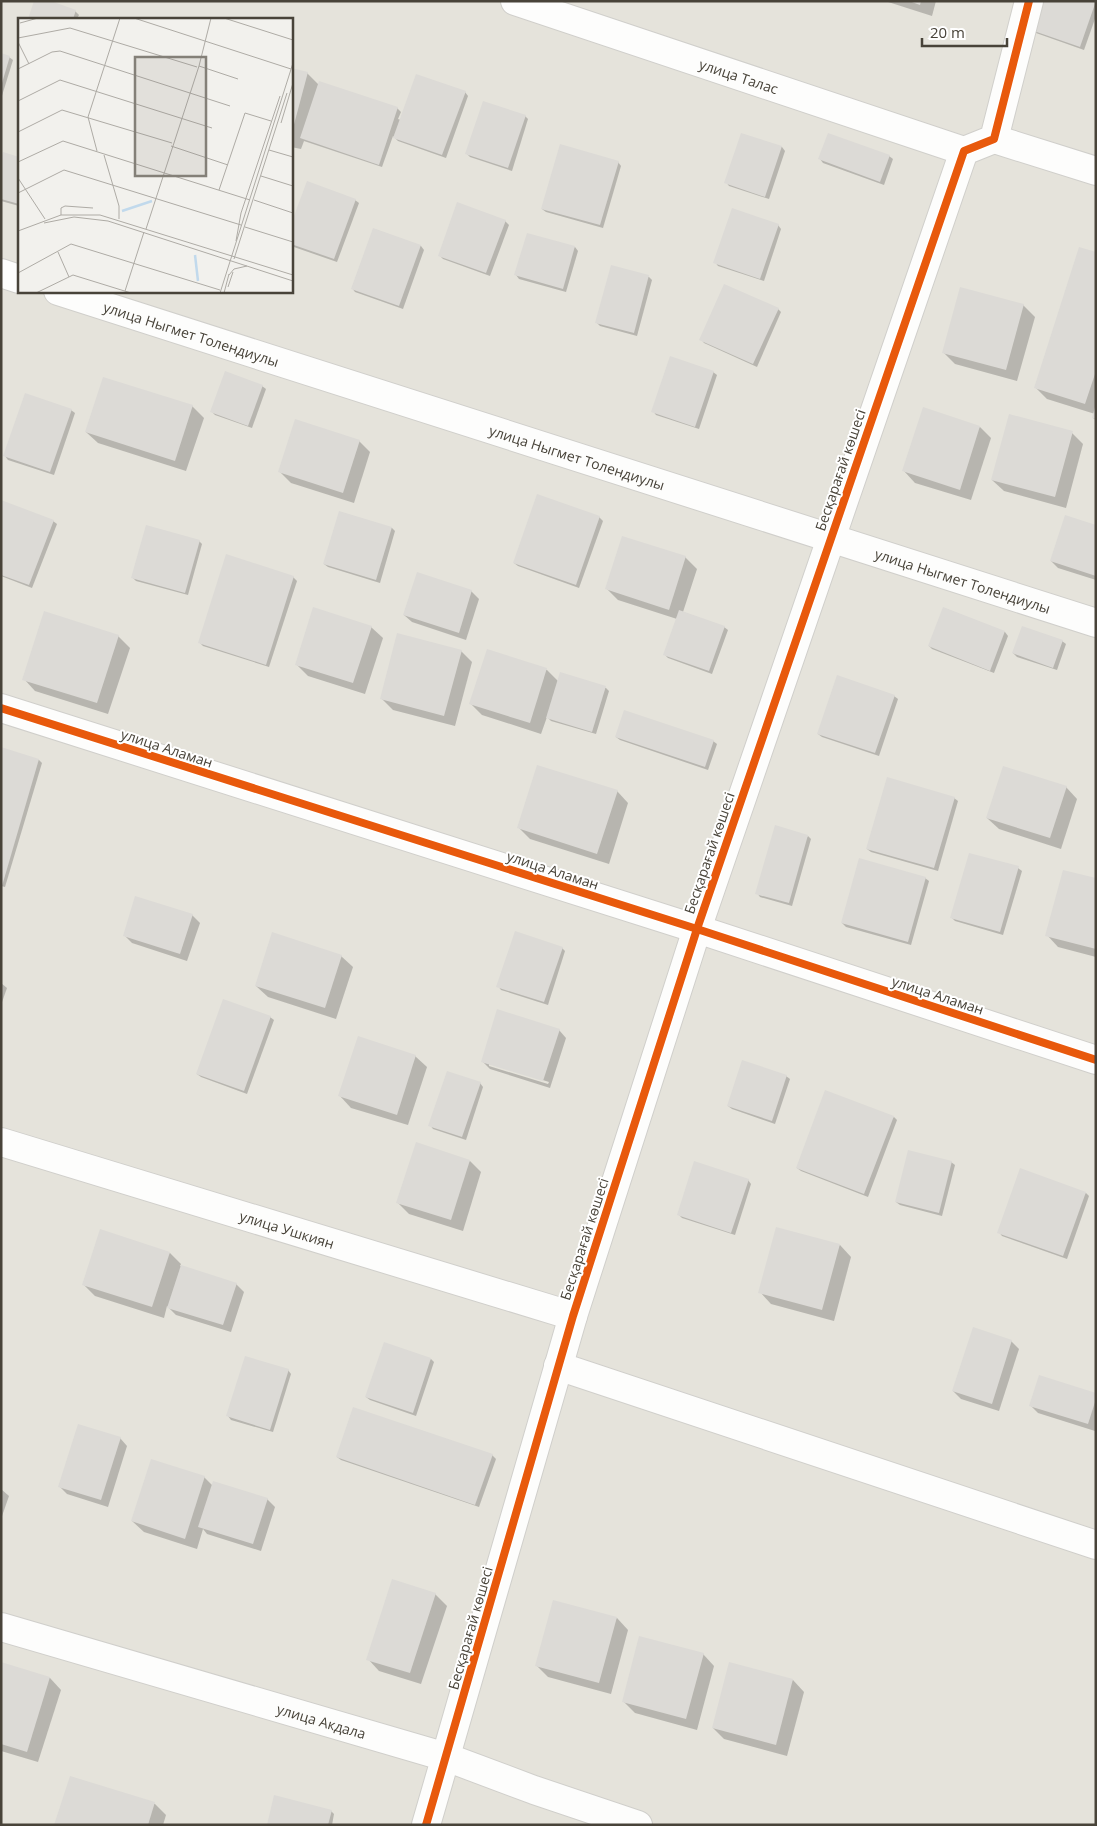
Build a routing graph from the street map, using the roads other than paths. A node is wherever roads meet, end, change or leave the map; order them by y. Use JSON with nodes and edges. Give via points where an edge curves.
{"nodes":[{"id":1,"x":515,"y":1,"type":"edge"},
{"id":2,"x":1029,"y":1,"type":"edge"},
{"id":3,"x":994,"y":139,"type":"junction"},
{"id":4,"x":964,"y":150,"type":"junction"},
{"id":5,"x":1096,"y":171,"type":"edge"},
{"id":6,"x":1,"y":273,"type":"edge"},
{"id":7,"x":18,"y":279,"type":"edge"},
{"id":8,"x":61,"y":292,"type":"edge"},
{"id":9,"x":830,"y":538,"type":"junction"},
{"id":10,"x":1096,"y":623,"type":"edge"},
{"id":11,"x":1,"y":708,"type":"edge"},
{"id":12,"x":696,"y":929,"type":"junction"},
{"id":13,"x":1096,"y":1060,"type":"edge"},
{"id":14,"x":1,"y":1142,"type":"edge"},
{"id":15,"x":573,"y":1316,"type":"junction"},
{"id":16,"x":558,"y":1366,"type":"junction"},
{"id":17,"x":1096,"y":1545,"type":"edge"},
{"id":18,"x":1,"y":1627,"type":"edge"},
{"id":19,"x":446,"y":1757,"type":"junction"},
{"id":20,"x":426,"y":1825,"type":"edge"},
{"id":21,"x":638,"y":1825,"type":"edge"}],
"edges":[{"from":1,"to":4,"type":"street","name":"улица Талас"},
{"from":2,"to":3,"type":"street"},
{"from":3,"to":4,"type":"street"},
{"from":3,"to":5,"type":"street"},
{"from":4,"to":9,"type":"street","name":"Бесқарағай көшесі"},
{"from":6,"to":7,"type":"street"},
{"from":8,"to":9,"type":"street","name":"улица Ныгмет Толендиулы"},
{"from":9,"to":10,"type":"street","name":"улица Ныгмет Толендиулы"},
{"from":9,"to":12,"type":"street","name":"Бесқарағай көшесі"},
{"from":11,"to":12,"type":"street","name":"улица Аламан"},
{"from":12,"to":13,"type":"street","name":"улица Аламан"},
{"from":12,"to":15,"type":"street","name":"Бесқарағай көшесі"},
{"from":14,"to":15,"type":"street","name":"улица Ушкиян"},
{"from":15,"to":16,"type":"street","name":"Бесқарағай көшесі"},
{"from":16,"to":17,"type":"street"},
{"from":16,"to":19,"type":"street","name":"Бесқарағай көшесі"},
{"from":18,"to":19,"type":"street","name":"улица Акдала"},
{"from":19,"to":20,"type":"street","name":"Бесқарағай көшесі"},
{"from":19,"to":21,"type":"street","name":"улица Акдала"}]}
